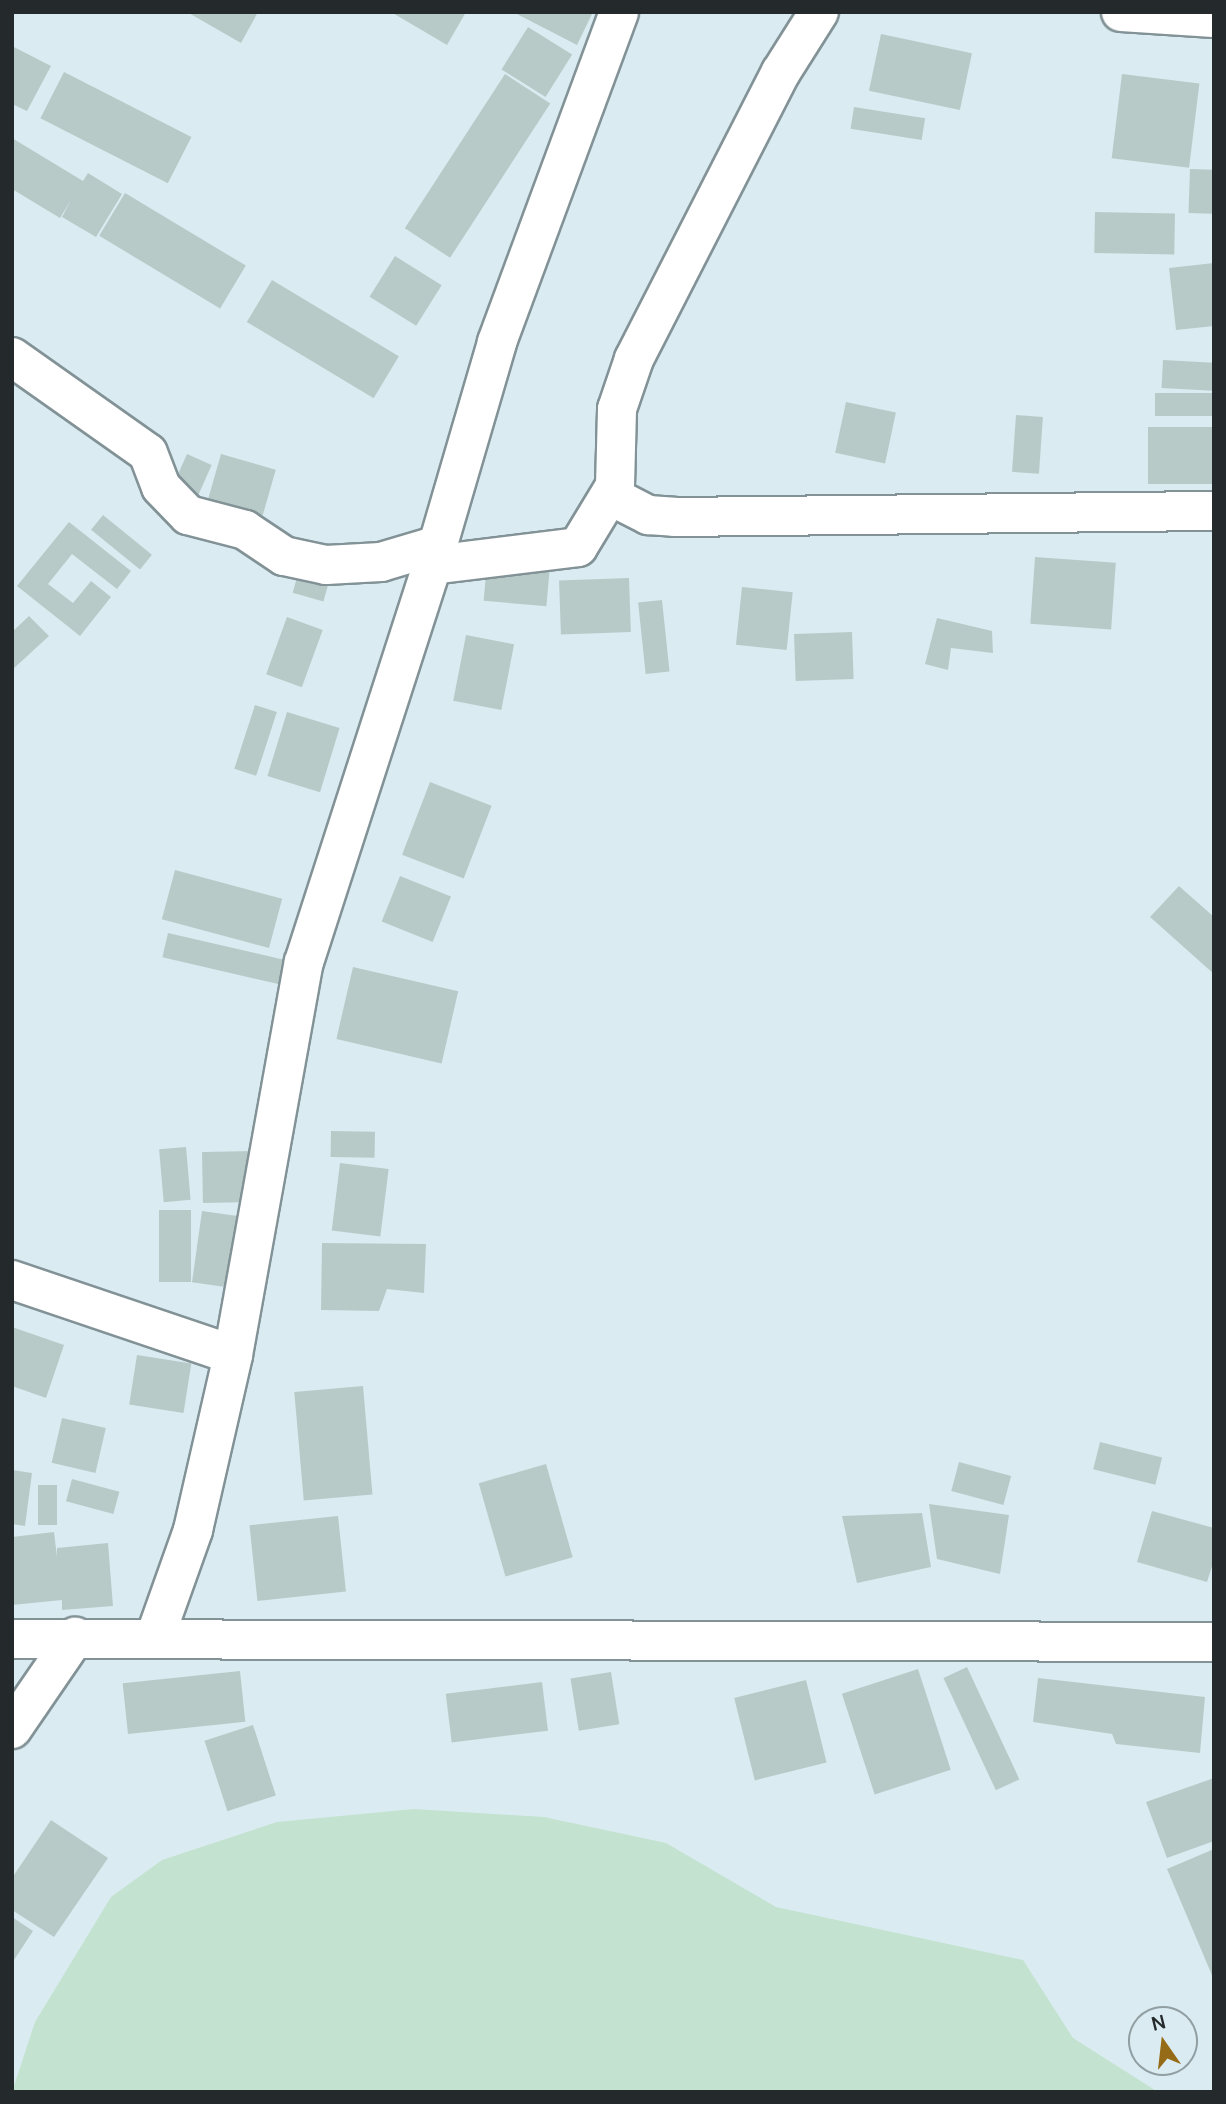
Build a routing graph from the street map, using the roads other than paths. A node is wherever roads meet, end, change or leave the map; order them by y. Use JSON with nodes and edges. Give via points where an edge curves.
{"nodes":[{"id":1,"x":619,"y":12,"type":"edge"},
{"id":2,"x":819,"y":12,"type":"edge"},
{"id":3,"x":1121,"y":12,"type":"edge"},
{"id":4,"x":1214,"y":18,"type":"edge"},
{"id":5,"x":12,"y":357,"type":"edge"},
{"id":6,"x":611,"y":496,"type":"junction"},
{"id":7,"x":1214,"y":511,"type":"edge"},
{"id":8,"x":435,"y":555,"type":"junction"},
{"id":9,"x":12,"y":1280,"type":"edge"},
{"id":10,"x":233,"y":1355,"type":"junction"},
{"id":11,"x":75,"y":1637,"type":"junction"},
{"id":12,"x":155,"y":1637,"type":"junction"},
{"id":13,"x":12,"y":1639,"type":"edge"},
{"id":14,"x":1214,"y":1642,"type":"edge"},
{"id":15,"x":12,"y":1729,"type":"edge"}],
"edges":[{"from":1,"to":8,"type":"street","via":[[497,342]]},
{"from":2,"to":6,"type":"street","via":[[781,72],[634,359],[617,409]]},
{"from":3,"to":4,"type":"street"},
{"from":5,"to":8,"type":"street","via":[[148,453],[161,487],[188,515],[245,530],[284,556],[326,565]]},
{"from":6,"to":7,"type":"street","via":[[648,515],[674,517]]},
{"from":6,"to":8,"type":"street","via":[[578,547]]},
{"from":8,"to":10,"type":"street","via":[[304,962]]},
{"from":9,"to":10,"type":"street"},
{"from":10,"to":12,"type":"street","via":[[192,1530]]},
{"from":11,"to":12,"type":"street"},
{"from":11,"to":13,"type":"street"},
{"from":11,"to":15,"type":"street"},
{"from":12,"to":14,"type":"street"}]}
